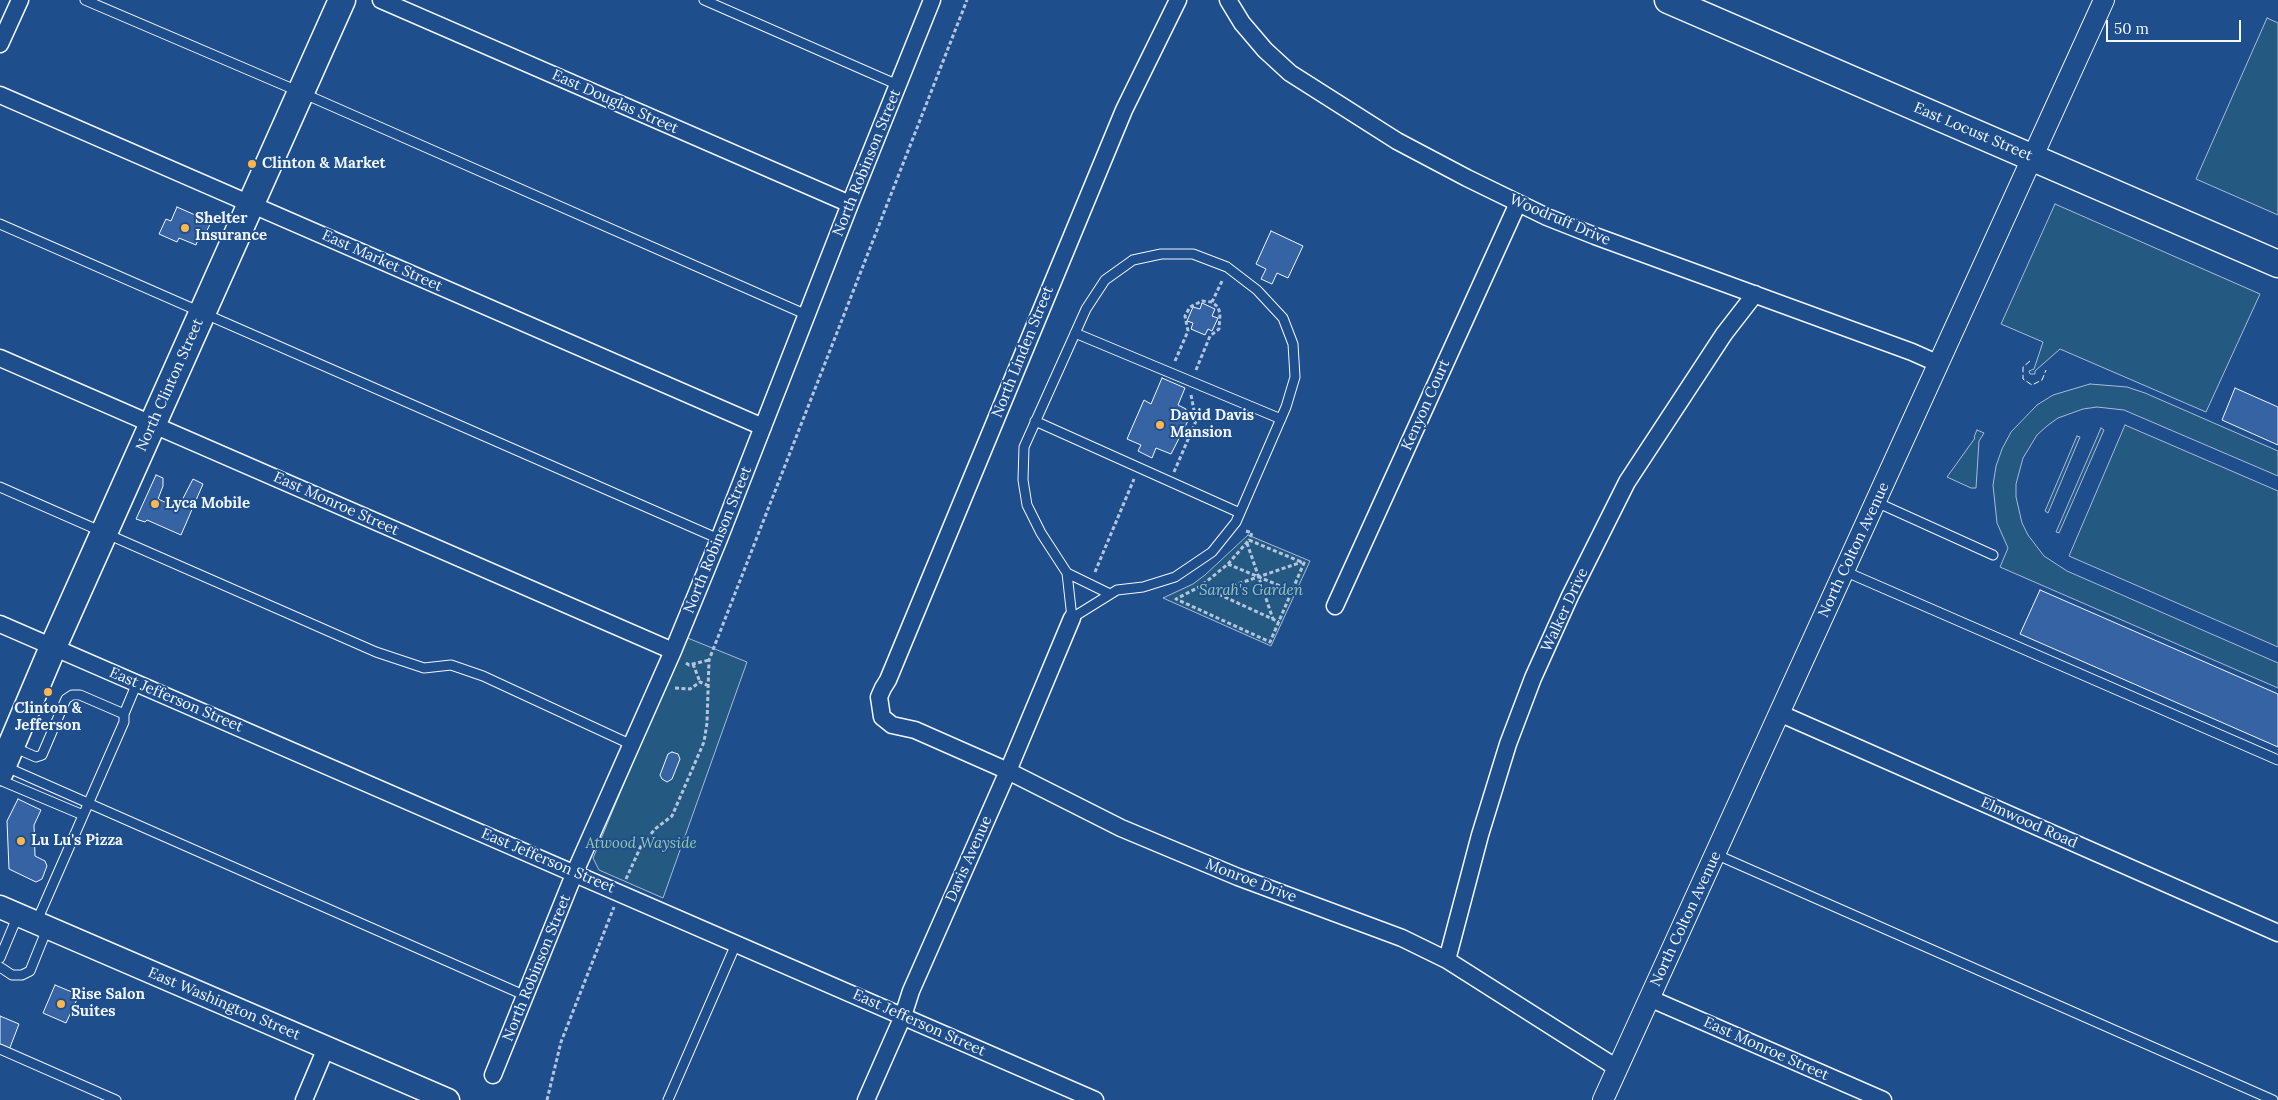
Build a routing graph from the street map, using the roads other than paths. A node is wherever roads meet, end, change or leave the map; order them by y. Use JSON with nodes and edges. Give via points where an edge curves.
{"nodes":[{"id":1,"x":20,"y":0,"type":"edge"},
{"id":2,"x":85,"y":0,"type":"edge"},
{"id":3,"x":342,"y":0,"type":"edge"},
{"id":4,"x":704,"y":0,"type":"edge"},
{"id":5,"x":932,"y":0,"type":"edge"},
{"id":6,"x":1178,"y":0,"type":"edge"},
{"id":7,"x":1228,"y":0,"type":"edge"},
{"id":8,"x":1668,"y":0,"type":"edge"},
{"id":9,"x":2104,"y":0,"type":"edge"},
{"id":10,"x":386,"y":1,"type":"edge"},
{"id":11,"x":0,"y":44,"type":"edge"},
{"id":12,"x":898,"y":85,"type":"junction"},
{"id":13,"x":300,"y":92,"type":"junction"},
{"id":14,"x":0,"y":95,"type":"edge"},
{"id":15,"x":2033,"y":158,"type":"junction"},
{"id":16,"x":1518,"y":203,"type":"junction"},
{"id":17,"x":251,"y":204,"type":"junction"},
{"id":18,"x":850,"y":204,"type":"junction"},
{"id":19,"x":0,"y":224,"type":"edge"},
{"id":20,"x":2278,"y":264,"type":"edge"},
{"id":21,"x":1755,"y":294,"type":"junction"},
{"id":22,"x":202,"y":312,"type":"junction"},
{"id":23,"x":807,"y":315,"type":"junction"},
{"id":24,"x":1075,"y":333,"type":"junction"},
{"id":25,"x":0,"y":358,"type":"edge"},
{"id":26,"x":1939,"y":364,"type":"junction"},
{"id":27,"x":1281,"y":419,"type":"junction"},
{"id":28,"x":1035,"y":420,"type":"junction"},
{"id":29,"x":153,"y":424,"type":"junction"},
{"id":30,"x":763,"y":427,"type":"junction"},
{"id":31,"x":0,"y":486,"type":"edge"},
{"id":32,"x":1876,"y":502,"type":"junction"},
{"id":33,"x":1240,"y":513,"type":"junction"},
{"id":34,"x":105,"y":531,"type":"junction"},
{"id":35,"x":719,"y":538,"type":"junction"},
{"id":36,"x":1993,"y":555,"type":"dead end"},
{"id":37,"x":1844,"y":571,"type":"junction"},
{"id":38,"x":1067,"y":573,"type":"junction"},
{"id":39,"x":1110,"y":594,"type":"junction"},
{"id":40,"x":1334,"y":606,"type":"dead end"},
{"id":41,"x":1072,"y":618,"type":"junction"},
{"id":42,"x":0,"y":624,"type":"edge"},
{"id":43,"x":54,"y":647,"type":"junction"},
{"id":44,"x":673,"y":651,"type":"junction"},
{"id":45,"x":137,"y":683,"type":"junction"},
{"id":46,"x":880,"y":708,"type":"joint"},
{"id":47,"x":1779,"y":713,"type":"junction"},
{"id":48,"x":124,"y":714,"type":"junction"},
{"id":49,"x":632,"y":744,"type":"junction"},
{"id":50,"x":2278,"y":760,"type":"edge"},
{"id":51,"x":3,"y":766,"type":"edge"},
{"id":52,"x":1008,"y":771,"type":"junction"},
{"id":53,"x":88,"y":803,"type":"junction"},
{"id":54,"x":83,"y":815,"type":"junction"},
{"id":55,"x":1715,"y":854,"type":"junction"},
{"id":56,"x":575,"y":872,"type":"junction"},
{"id":57,"x":26,"y":918,"type":"edge"},
{"id":58,"x":2278,"y":933,"type":"edge"},
{"id":59,"x":736,"y":944,"type":"junction"},
{"id":60,"x":0,"y":958,"type":"edge"},
{"id":61,"x":1447,"y":960,"type":"junction"},
{"id":62,"x":0,"y":967,"type":"edge"},
{"id":63,"x":526,"y":996,"type":"junction"},
{"id":64,"x":1649,"y":998,"type":"junction"},
{"id":65,"x":903,"y":1016,"type":"junction"},
{"id":66,"x":326,"y":1048,"type":"junction"},
{"id":67,"x":0,"y":1050,"type":"edge"},
{"id":68,"x":1617,"y":1068,"type":"junction"},
{"id":69,"x":493,"y":1075,"type":"dead end"},
{"id":70,"x":116,"y":1100,"type":"edge"},
{"id":71,"x":304,"y":1100,"type":"edge"},
{"id":72,"x":448,"y":1100,"type":"edge"},
{"id":73,"x":668,"y":1100,"type":"edge"},
{"id":74,"x":866,"y":1100,"type":"edge"},
{"id":75,"x":1095,"y":1100,"type":"edge"},
{"id":76,"x":1603,"y":1100,"type":"edge"},
{"id":77,"x":1883,"y":1100,"type":"edge"},
{"id":78,"x":2273,"y":1100,"type":"edge"}],
"edges":[{"from":1,"to":11,"type":"street"},
{"from":2,"to":13,"type":"lane"},
{"from":3,"to":13,"type":"main road","name":"North Clinton Street"},
{"from":4,"to":12,"type":"lane"},
{"from":5,"to":12,"type":"street","name":"North Robinson Street"},
{"from":6,"to":46,"type":"street","name":"North Linden Street","via":[[1124,110],[882,688]]},
{"from":7,"to":16,"type":"street","name":"Woodruff Drive","via":[[1242,23],[1290,73],[1397,141]]},
{"from":8,"to":15,"type":"main road","name":"East Locust Street"},
{"from":9,"to":15,"type":"street","name":"North Colton Avenue"},
{"from":10,"to":18,"type":"street","name":"East Douglas Street"},
{"from":12,"to":18,"type":"street","name":"North Robinson Street"},
{"from":13,"to":17,"type":"main road","name":"North Clinton Street"},
{"from":13,"to":23,"type":"lane"},
{"from":14,"to":17,"type":"street","name":"East Market Street"},
{"from":15,"to":20,"type":"main road","name":"East Locust Street"},
{"from":15,"to":26,"type":"street","name":"North Colton Avenue"},
{"from":16,"to":21,"type":"street","name":"Woodruff Drive","via":[[1595,236]]},
{"from":16,"to":40,"type":"street","name":"Kenyon Court"},
{"from":17,"to":22,"type":"main road","name":"North Clinton Street"},
{"from":17,"to":30,"type":"street","name":"East Market Street"},
{"from":18,"to":23,"type":"street","name":"North Robinson Street"},
{"from":19,"to":22,"type":"lane"},
{"from":21,"to":26,"type":"street","name":"Woodruff Drive"},
{"from":21,"to":61,"type":"street","name":"Walker Drive","via":[[1724,334],[1627,482],[1570,596],[1508,744]]},
{"from":22,"to":29,"type":"main road","name":"North Clinton Street"},
{"from":22,"to":35,"type":"lane"},
{"from":23,"to":30,"type":"street","name":"North Robinson Street"},
{"from":24,"to":27,"type":"lane"},
{"from":24,"to":27,"type":"lane","via":[[1105,280],[1133,260],[1162,254],[1193,254],[1228,267],[1257,290],[1283,318],[1293,344],[1295,377]]},
{"from":24,"to":28,"type":"lane"},
{"from":25,"to":29,"type":"street","name":"East Monroe Street"},
{"from":26,"to":32,"type":"street","name":"North Colton Avenue"},
{"from":27,"to":33,"type":"lane"},
{"from":28,"to":33,"type":"lane"},
{"from":28,"to":38,"type":"lane","via":[[1024,447],[1026,505]]},
{"from":29,"to":34,"type":"main road","name":"North Clinton Street"},
{"from":29,"to":44,"type":"street","name":"East Monroe Street"},
{"from":30,"to":35,"type":"street","name":"North Robinson Street"},
{"from":31,"to":34,"type":"lane"},
{"from":32,"to":36,"type":"lane"},
{"from":32,"to":37,"type":"street","name":"North Colton Avenue"},
{"from":33,"to":39,"type":"lane","via":[[1212,552],[1175,577]]},
{"from":34,"to":43,"type":"main road","name":"North Clinton Street"},
{"from":34,"to":49,"type":"lane","via":[[376,652],[424,668],[452,665],[483,676]]},
{"from":35,"to":44,"type":"street","name":"North Robinson Street"},
{"from":37,"to":47,"type":"street","name":"North Colton Avenue"},
{"from":37,"to":50,"type":"lane"},
{"from":38,"to":39,"type":"lane"},
{"from":38,"to":41,"type":"lane"},
{"from":39,"to":41,"type":"lane"},
{"from":41,"to":52,"type":"street","name":"Davis Avenue"},
{"from":42,"to":43,"type":"street","name":"East Jefferson Street"},
{"from":43,"to":45,"type":"street","name":"East Jefferson Street"},
{"from":43,"to":51,"type":"main road","name":"North Clinton Street"},
{"from":44,"to":49,"type":"street","name":"North Robinson Street"},
{"from":45,"to":48,"type":"lane"},
{"from":45,"to":56,"type":"street","name":"East Jefferson Street"},
{"from":46,"to":52,"type":"street","name":"Monroe Drive","via":[[882,717],[892,725],[916,730]]},
{"from":47,"to":55,"type":"street","name":"North Colton Avenue"},
{"from":47,"to":58,"type":"street","name":"Elmwood Road"},
{"from":48,"to":51,"type":"lane","via":[[72,695],[66,699],[42,755]]},
{"from":48,"to":53,"type":"lane","via":[[124,722]]},
{"from":49,"to":56,"type":"street","name":"North Robinson Street"},
{"from":51,"to":53,"type":"lane"},
{"from":51,"to":54,"type":"lane"},
{"from":52,"to":61,"type":"street","name":"Monroe Drive","via":[[1121,828],[1238,877],[1402,938]]},
{"from":52,"to":65,"type":"street","name":"Davis Avenue","via":[[910,990]]},
{"from":53,"to":54,"type":"lane"},
{"from":53,"to":63,"type":"lane"},
{"from":54,"to":57,"type":"lane"},
{"from":55,"to":64,"type":"street","name":"North Colton Avenue"},
{"from":55,"to":78,"type":"lane"},
{"from":56,"to":59,"type":"street","name":"East Jefferson Street"},
{"from":56,"to":63,"type":"street","name":"North Robinson Street"},
{"from":57,"to":60,"type":"lane"},
{"from":57,"to":62,"type":"lane","via":[[30,971],[12,975]]},
{"from":57,"to":66,"type":"main road","name":"East Washington Street"},
{"from":59,"to":65,"type":"street","name":"East Jefferson Street"},
{"from":59,"to":73,"type":"lane"},
{"from":61,"to":68,"type":"street","name":"Monroe Drive"},
{"from":63,"to":69,"type":"street","name":"North Robinson Street"},
{"from":64,"to":68,"type":"street","name":"North Colton Avenue"},
{"from":64,"to":77,"type":"street","name":"East Monroe Street"},
{"from":65,"to":74,"type":"street","name":"Davis Avenue"},
{"from":65,"to":75,"type":"street","name":"East Jefferson Street"},
{"from":66,"to":71,"type":"street"},
{"from":66,"to":72,"type":"main road","name":"East Washington Street"},
{"from":67,"to":70,"type":"lane"},
{"from":68,"to":76,"type":"street","name":"North Colton Avenue"}]}
